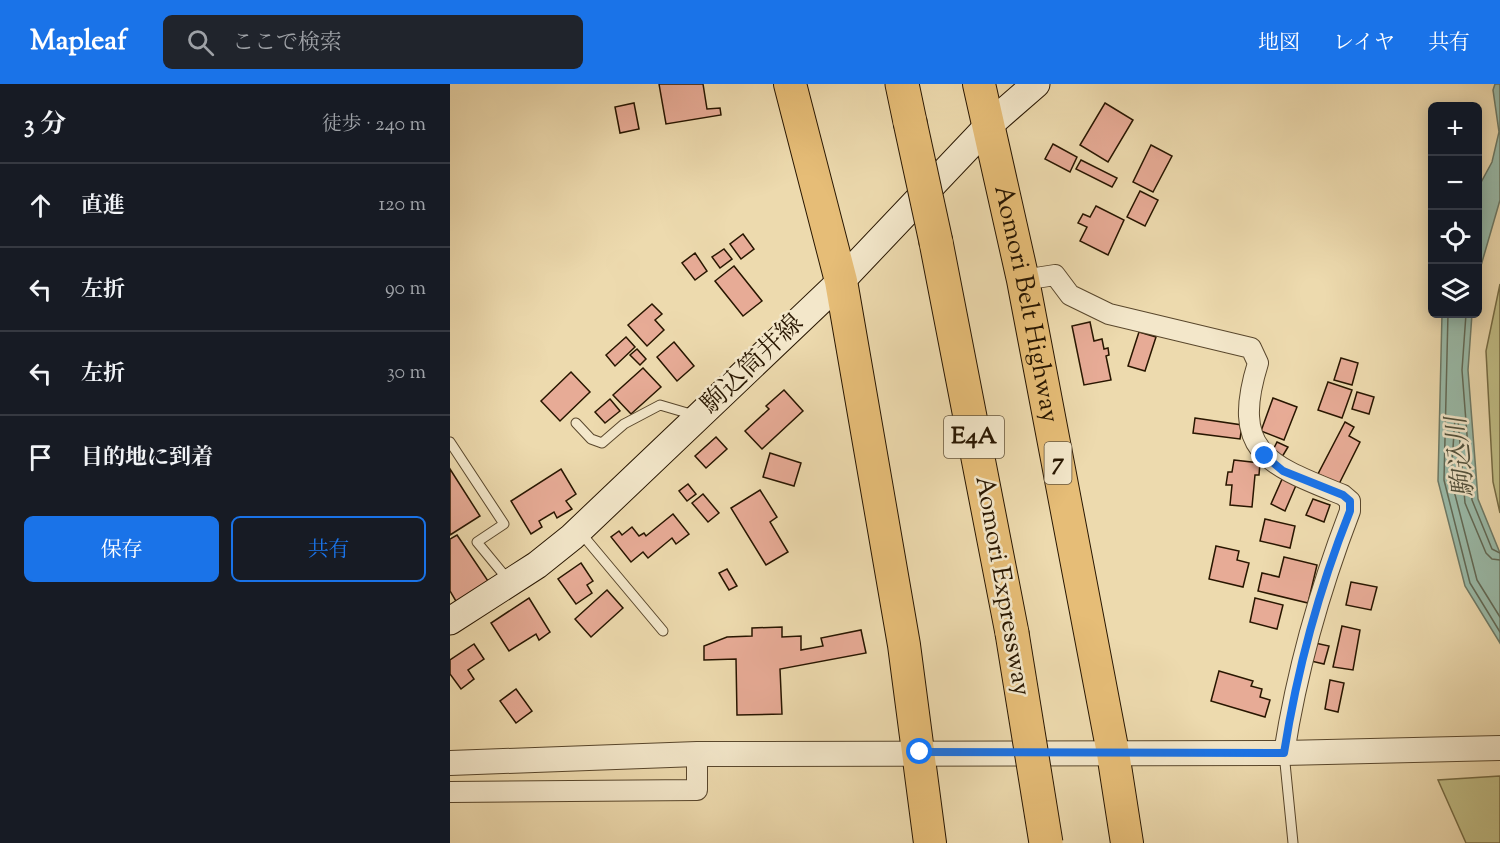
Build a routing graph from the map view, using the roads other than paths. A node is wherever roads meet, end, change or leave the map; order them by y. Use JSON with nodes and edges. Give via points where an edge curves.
{"nodes":[{"id":1,"x":790,"y":84,"type":"edge"},
{"id":2,"x":902,"y":84,"type":"edge"},
{"id":3,"x":980,"y":84,"type":"edge"},
{"id":4,"x":1036,"y":84,"type":"edge"},
{"id":5,"x":989,"y":125,"type":"junction"},
{"id":6,"x":1023,"y":280,"type":"junction"},
{"id":7,"x":841,"y":281,"type":"junction"},
{"id":8,"x":699,"y":416,"type":"junction"},
{"id":9,"x":576,"y":423,"type":"dead end"},
{"id":10,"x":450,"y":442,"type":"edge"},
{"id":11,"x":579,"y":531,"type":"junction"},
{"id":12,"x":510,"y":583,"type":"junction"},
{"id":13,"x":450,"y":621,"type":"edge"},
{"id":14,"x":663,"y":631,"type":"dead end"},
{"id":15,"x":1500,"y":748,"type":"edge"},
{"id":16,"x":920,"y":752,"type":"junction"},
{"id":17,"x":1113,"y":753,"type":"junction"},
{"id":18,"x":1284,"y":753,"type":"junction"},
{"id":19,"x":697,"y":754,"type":"junction"},
{"id":20,"x":505,"y":762,"type":"junction"},
{"id":21,"x":450,"y":763,"type":"edge"},
{"id":22,"x":504,"y":791,"type":"junction"},
{"id":23,"x":450,"y":792,"type":"edge"},
{"id":24,"x":930,"y":843,"type":"edge"},
{"id":25,"x":1046,"y":843,"type":"edge"},
{"id":26,"x":1127,"y":843,"type":"edge"},
{"id":27,"x":1293,"y":843,"type":"edge"}],
"edges":[{"from":1,"to":7,"type":"highway"},
{"from":2,"to":25,"type":"highway","name":"Aomori Expressway","number":"E4A","bridge":true,"via":[[1012,633]]},
{"from":3,"to":5,"type":"highway","name":"Aomori Belt Highway","number":"7"},
{"from":4,"to":5,"type":"main road","name":"駒込筒井線"},
{"from":5,"to":6,"type":"highway","name":"Aomori Belt Highway","number":"7"},
{"from":5,"to":7,"type":"main road","name":"駒込筒井線"},
{"from":6,"to":17,"type":"highway","name":"Aomori Belt Highway","number":"7"},
{"from":6,"to":18,"type":"street","via":[[1055,275],[1070,295],[1109,314],[1251,348],[1258,363],[1252,381],[1252,439],[1283,471],[1350,501],[1350,511],[1319,595]]},
{"from":7,"to":8,"type":"main road","name":"駒込筒井線"},
{"from":7,"to":16,"type":"highway"},
{"from":8,"to":9,"type":"lane","via":[[660,405],[624,424],[602,442],[591,439]]},
{"from":8,"to":11,"type":"main road","name":"駒込筒井線"},
{"from":10,"to":12,"type":"lane","via":[[504,524],[477,542]]},
{"from":11,"to":12,"type":"main road","name":"駒込筒井線"},
{"from":11,"to":14,"type":"lane"},
{"from":12,"to":13,"type":"main road","name":"駒込筒井線"},
{"from":15,"to":18,"type":"street"},
{"from":16,"to":17,"type":"street"},
{"from":16,"to":19,"type":"street"},
{"from":16,"to":24,"type":"highway"},
{"from":17,"to":18,"type":"street"},
{"from":17,"to":26,"type":"highway","name":"Aomori Belt Highway","number":"7"},
{"from":18,"to":27,"type":"lane"},
{"from":19,"to":20,"type":"street"},
{"from":19,"to":22,"type":"street","via":[[697,790]]},
{"from":20,"to":21,"type":"street"},
{"from":20,"to":22,"type":"street"},
{"from":22,"to":23,"type":"street"}]}
